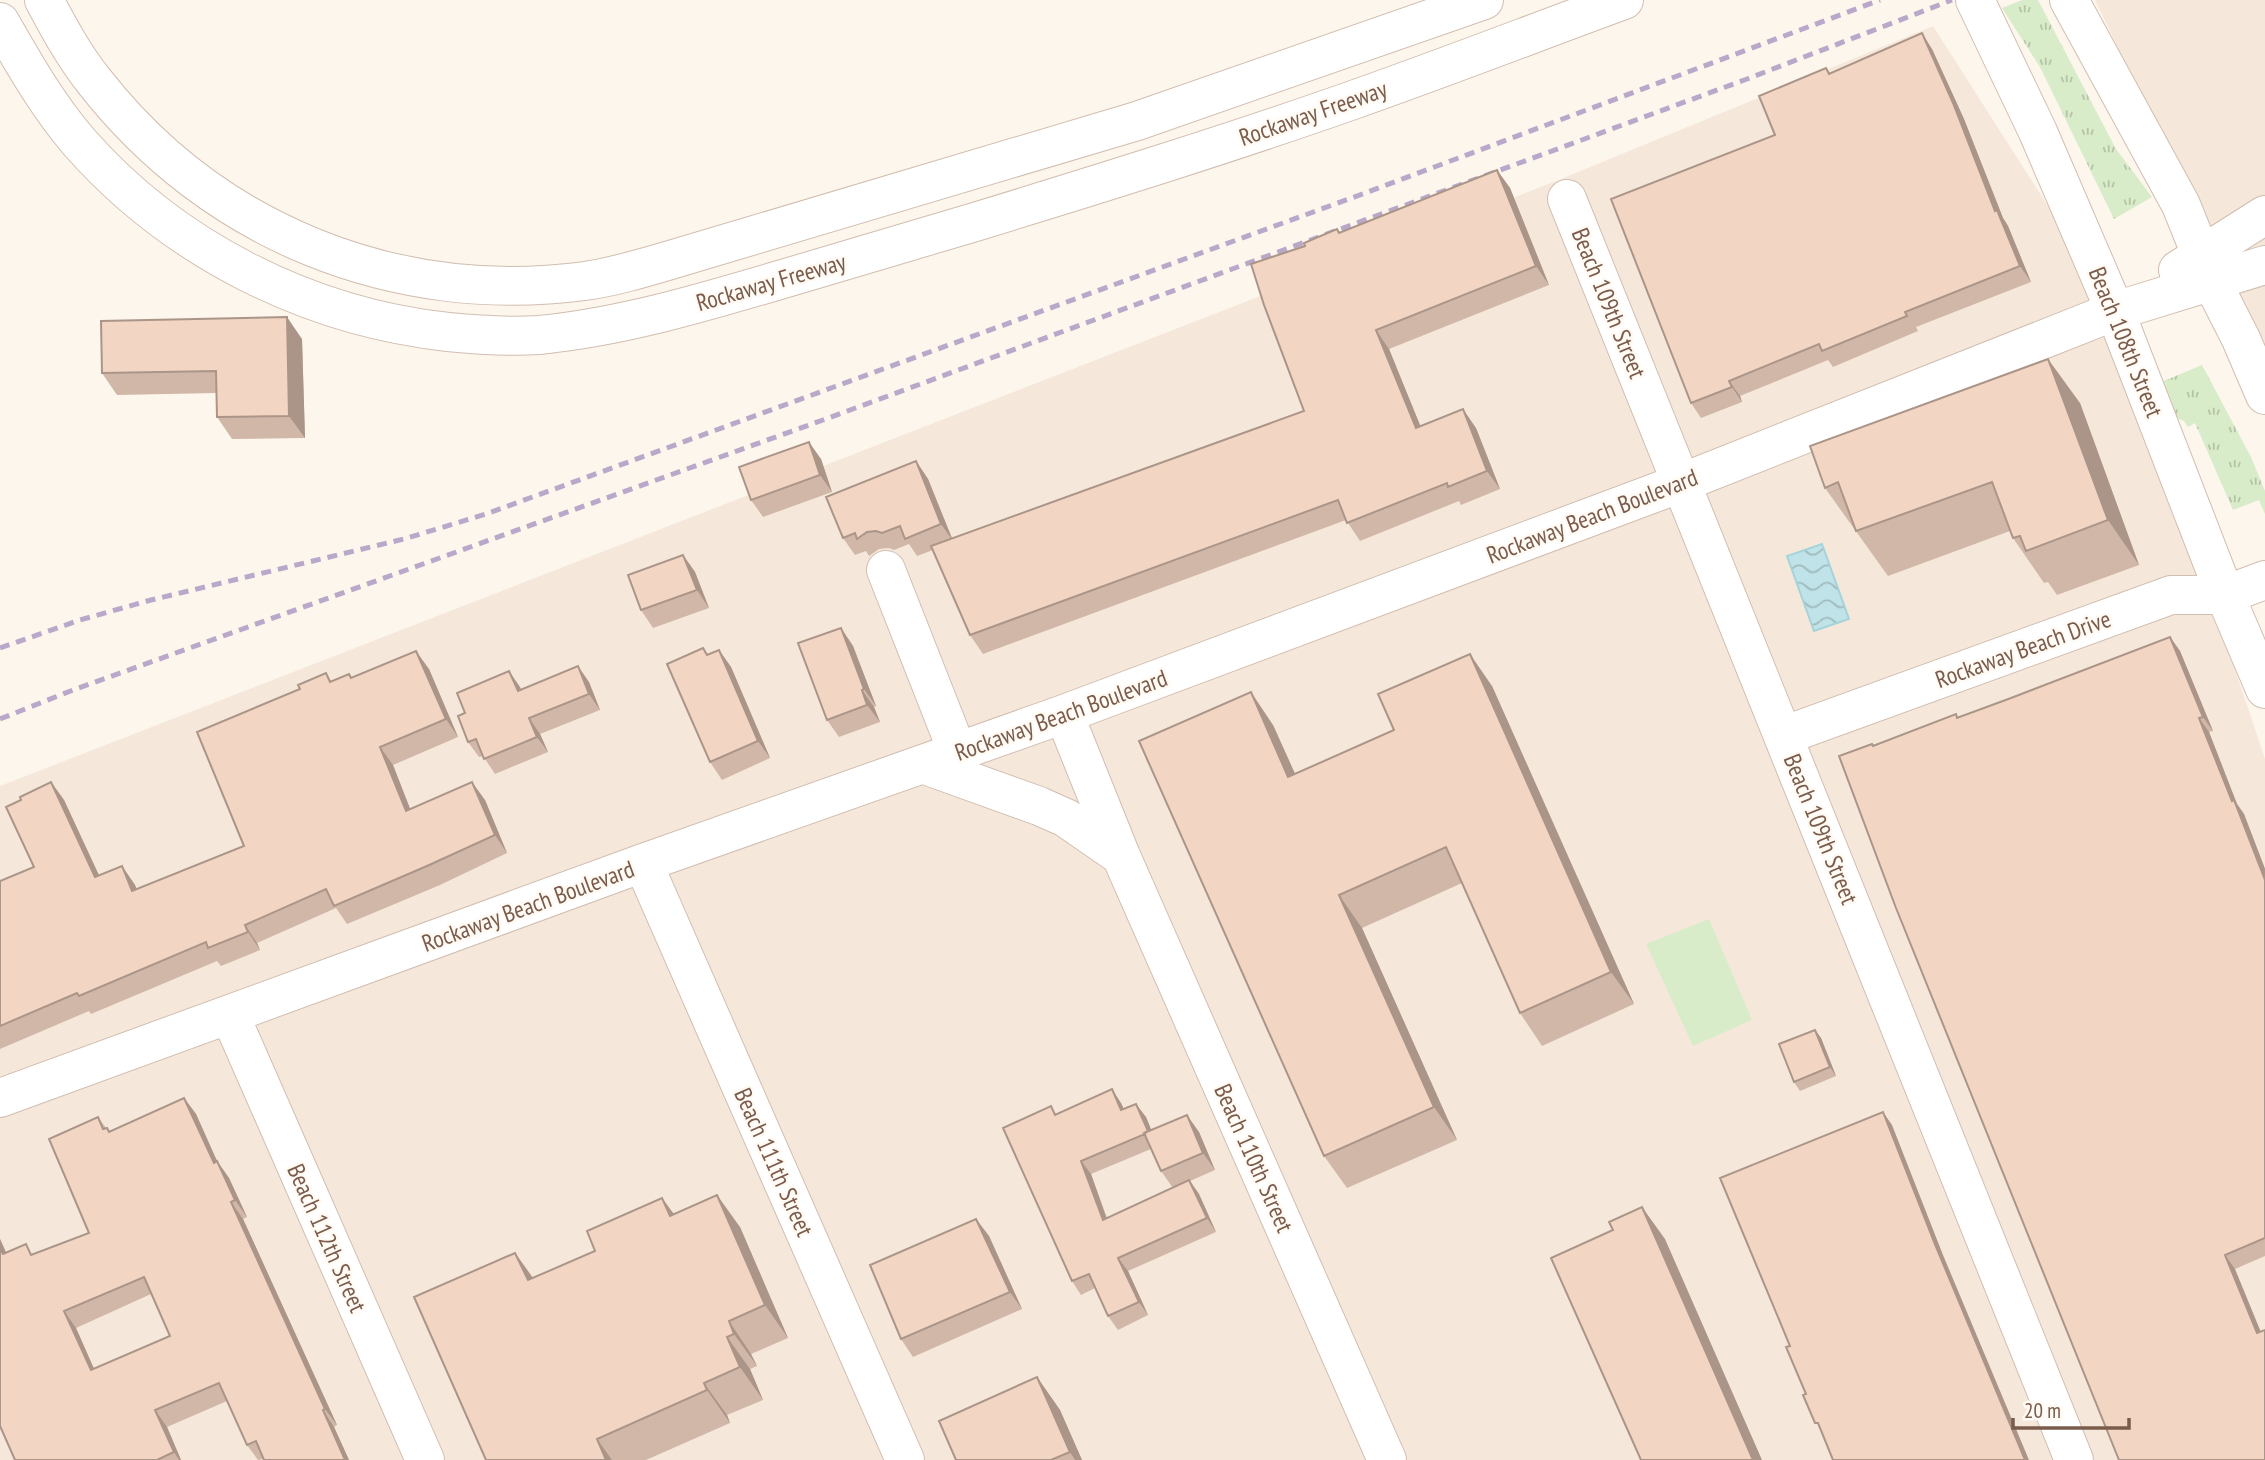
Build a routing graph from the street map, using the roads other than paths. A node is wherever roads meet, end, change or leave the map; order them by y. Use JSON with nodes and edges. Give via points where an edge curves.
{"nodes":[{"id":1,"x":44,"y":0,"type":"edge"},
{"id":2,"x":1484,"y":0,"type":"edge"},
{"id":3,"x":1624,"y":0,"type":"edge"},
{"id":4,"x":1975,"y":0,"type":"edge"},
{"id":5,"x":2069,"y":0,"type":"edge"},
{"id":6,"x":0,"y":22,"type":"edge"},
{"id":7,"x":1567,"y":199,"type":"dead end"},
{"id":8,"x":2265,"y":215,"type":"edge"},
{"id":9,"x":2265,"y":265,"type":"edge"},
{"id":10,"x":2206,"y":269,"type":"junction"},
{"id":11,"x":2115,"y":311,"type":"junction"},
{"id":12,"x":2265,"y":395,"type":"edge"},
{"id":13,"x":1681,"y":483,"type":"junction"},
{"id":14,"x":886,"y":570,"type":"dead end"},
{"id":15,"x":2265,"y":580,"type":"edge"},
{"id":16,"x":2225,"y":595,"type":"junction"},
{"id":17,"x":2265,"y":689,"type":"edge"},
{"id":18,"x":1064,"y":715,"type":"junction"},
{"id":19,"x":1783,"y":736,"type":"junction"},
{"id":20,"x":941,"y":759,"type":"junction"},
{"id":21,"x":1121,"y":856,"type":"junction"},
{"id":22,"x":643,"y":863,"type":"junction"},
{"id":23,"x":230,"y":1015,"type":"junction"},
{"id":24,"x":0,"y":1098,"type":"edge"},
{"id":25,"x":425,"y":1460,"type":"edge"},
{"id":26,"x":905,"y":1460,"type":"edge"},
{"id":27,"x":1387,"y":1460,"type":"edge"},
{"id":28,"x":2074,"y":1460,"type":"edge"}],
"edges":[{"from":1,"to":2,"type":"street","name":"Rockaway Freeway","via":[[68,44],[119,110],[166,157],[237,211],[296,241],[358,264],[420,279],[494,286],[584,281],[667,261],[1137,121]]},
{"from":3,"to":6,"type":"street","name":"Rockaway Freeway","via":[[1355,99],[950,230],[643,318],[569,331],[499,336],[426,329],[346,313],[276,286],[206,249],[142,203],[79,142],[42,93]]},
{"from":4,"to":11,"type":"street","name":"Beach 108th Street"},
{"from":5,"to":10,"type":"street","via":[[2181,205]]},
{"from":7,"to":13,"type":"street","name":"Beach 109th Street"},
{"from":8,"to":10,"type":"street","name":"Rockaway Beach Boulevard"},
{"from":9,"to":10,"type":"street","name":"Rockaway Beach Boulevard"},
{"from":10,"to":11,"type":"street","name":"Rockaway Beach Boulevard"},
{"from":10,"to":12,"type":"street"},
{"from":11,"to":13,"type":"street","name":"Rockaway Beach Boulevard"},
{"from":11,"to":16,"type":"street","name":"Beach 108th Street"},
{"from":13,"to":18,"type":"street","name":"Rockaway Beach Boulevard"},
{"from":13,"to":19,"type":"street","name":"Beach 109th Street"},
{"from":14,"to":20,"type":"street"},
{"from":15,"to":16,"type":"street","name":"Rockaway Beach Drive"},
{"from":16,"to":17,"type":"street","name":"Beach 108th Street"},
{"from":16,"to":19,"type":"street","name":"Rockaway Beach Drive","via":[[2171,595]]},
{"from":18,"to":20,"type":"street","name":"Rockaway Beach Boulevard"},
{"from":18,"to":21,"type":"street","name":"Beach 110th Street"},
{"from":19,"to":28,"type":"street","name":"Beach 109th Street"},
{"from":20,"to":21,"type":"street","via":[[1066,818]]},
{"from":20,"to":22,"type":"street","name":"Rockaway Beach Boulevard"},
{"from":21,"to":27,"type":"street","name":"Beach 110th Street"},
{"from":22,"to":23,"type":"street","name":"Rockaway Beach Boulevard"},
{"from":22,"to":26,"type":"street","name":"Beach 111th Street"},
{"from":23,"to":24,"type":"street","name":"Rockaway Beach Boulevard"},
{"from":23,"to":25,"type":"street","name":"Beach 112th Street"}]}
